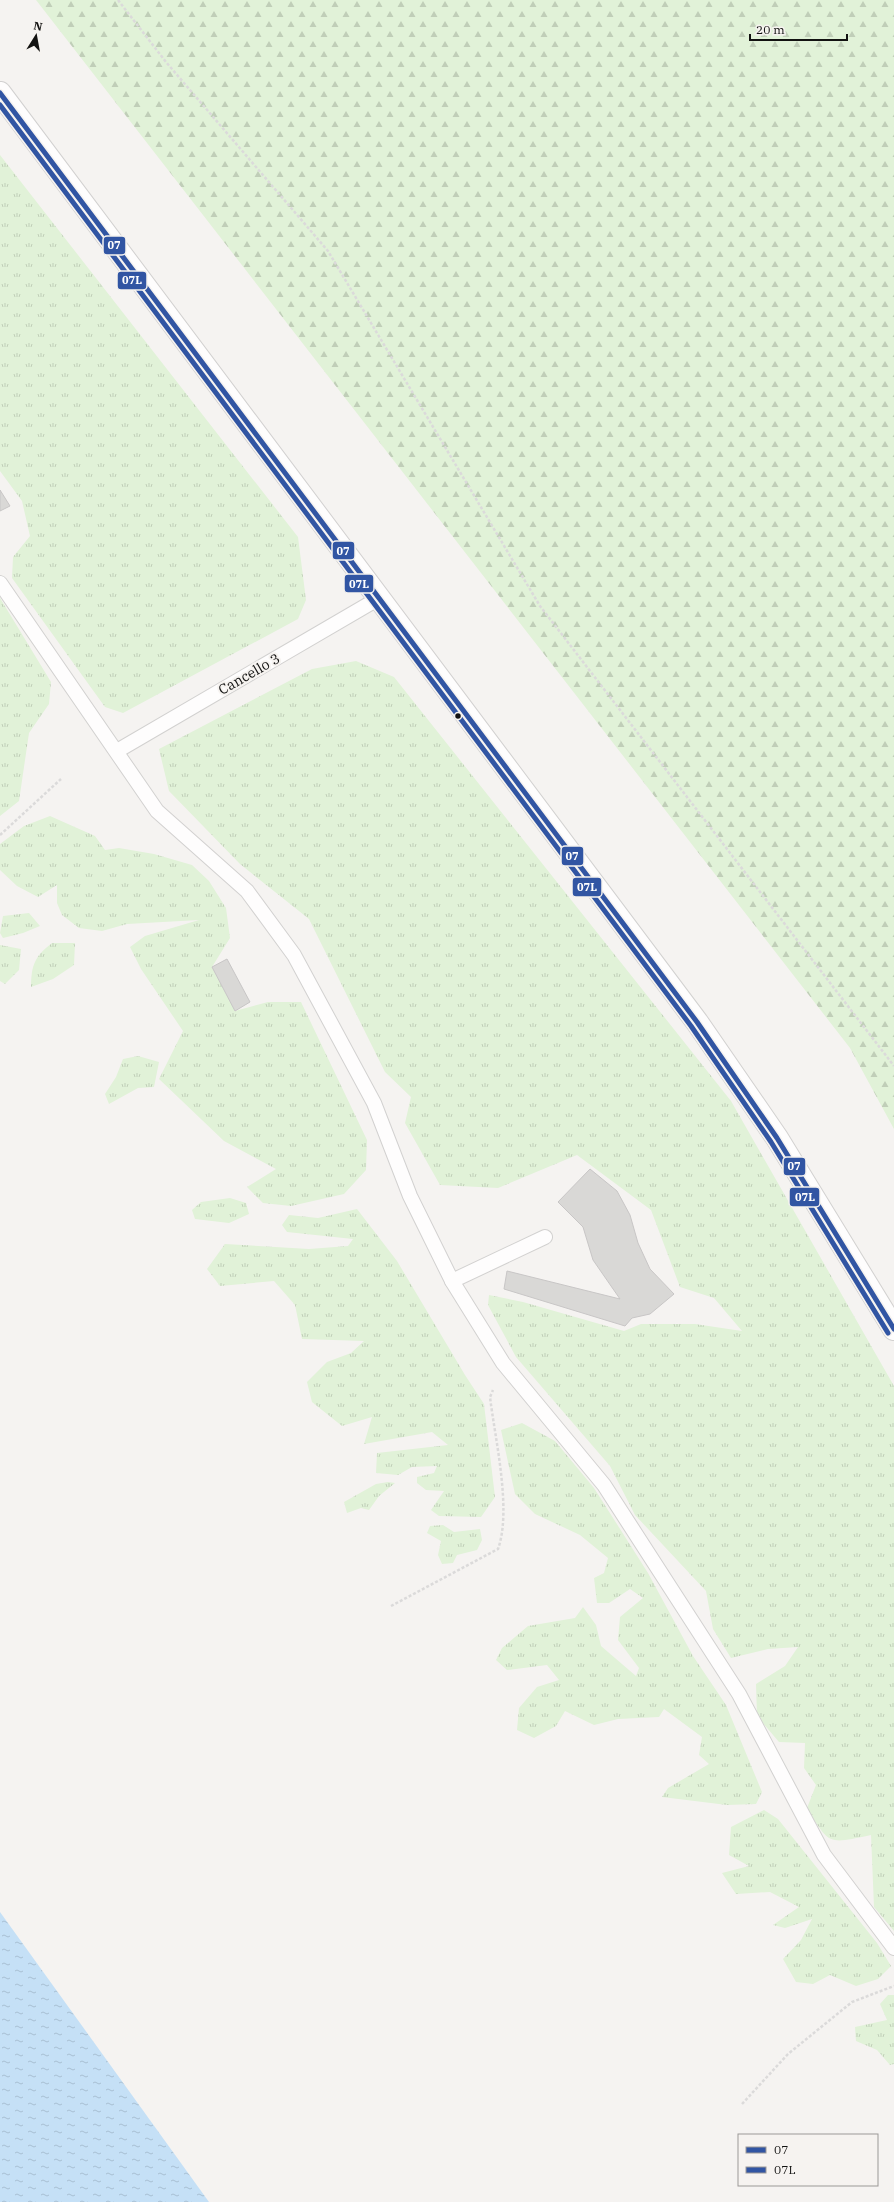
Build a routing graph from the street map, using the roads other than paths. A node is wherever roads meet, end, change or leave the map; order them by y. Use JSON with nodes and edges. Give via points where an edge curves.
{"nodes":[{"id":1,"x":0,"y":93,"type":"edge"},
{"id":2,"x":0,"y":583,"type":"edge"},
{"id":3,"x":380,"y":597,"type":"junction"},
{"id":4,"x":117,"y":751,"type":"junction"},
{"id":5,"x":545,"y":1237,"type":"dead end"},
{"id":6,"x":452,"y":1281,"type":"junction"},
{"id":7,"x":894,"y":1329,"type":"edge"},
{"id":8,"x":894,"y":1948,"type":"edge"}],
"edges":[{"from":1,"to":3,"type":"main road"},
{"from":2,"to":4,"type":"lane"},
{"from":3,"to":4,"type":"lane","name":"Cancello 3"},
{"from":3,"to":7,"type":"main road","via":[[720,1054],[785,1150]]},
{"from":4,"to":6,"type":"lane","via":[[157,811],[247,891],[294,955],[374,1102],[410,1196]]},
{"from":5,"to":6,"type":"lane"},
{"from":6,"to":8,"type":"lane","via":[[503,1363],[604,1485],[739,1694],[824,1855]]}]}
